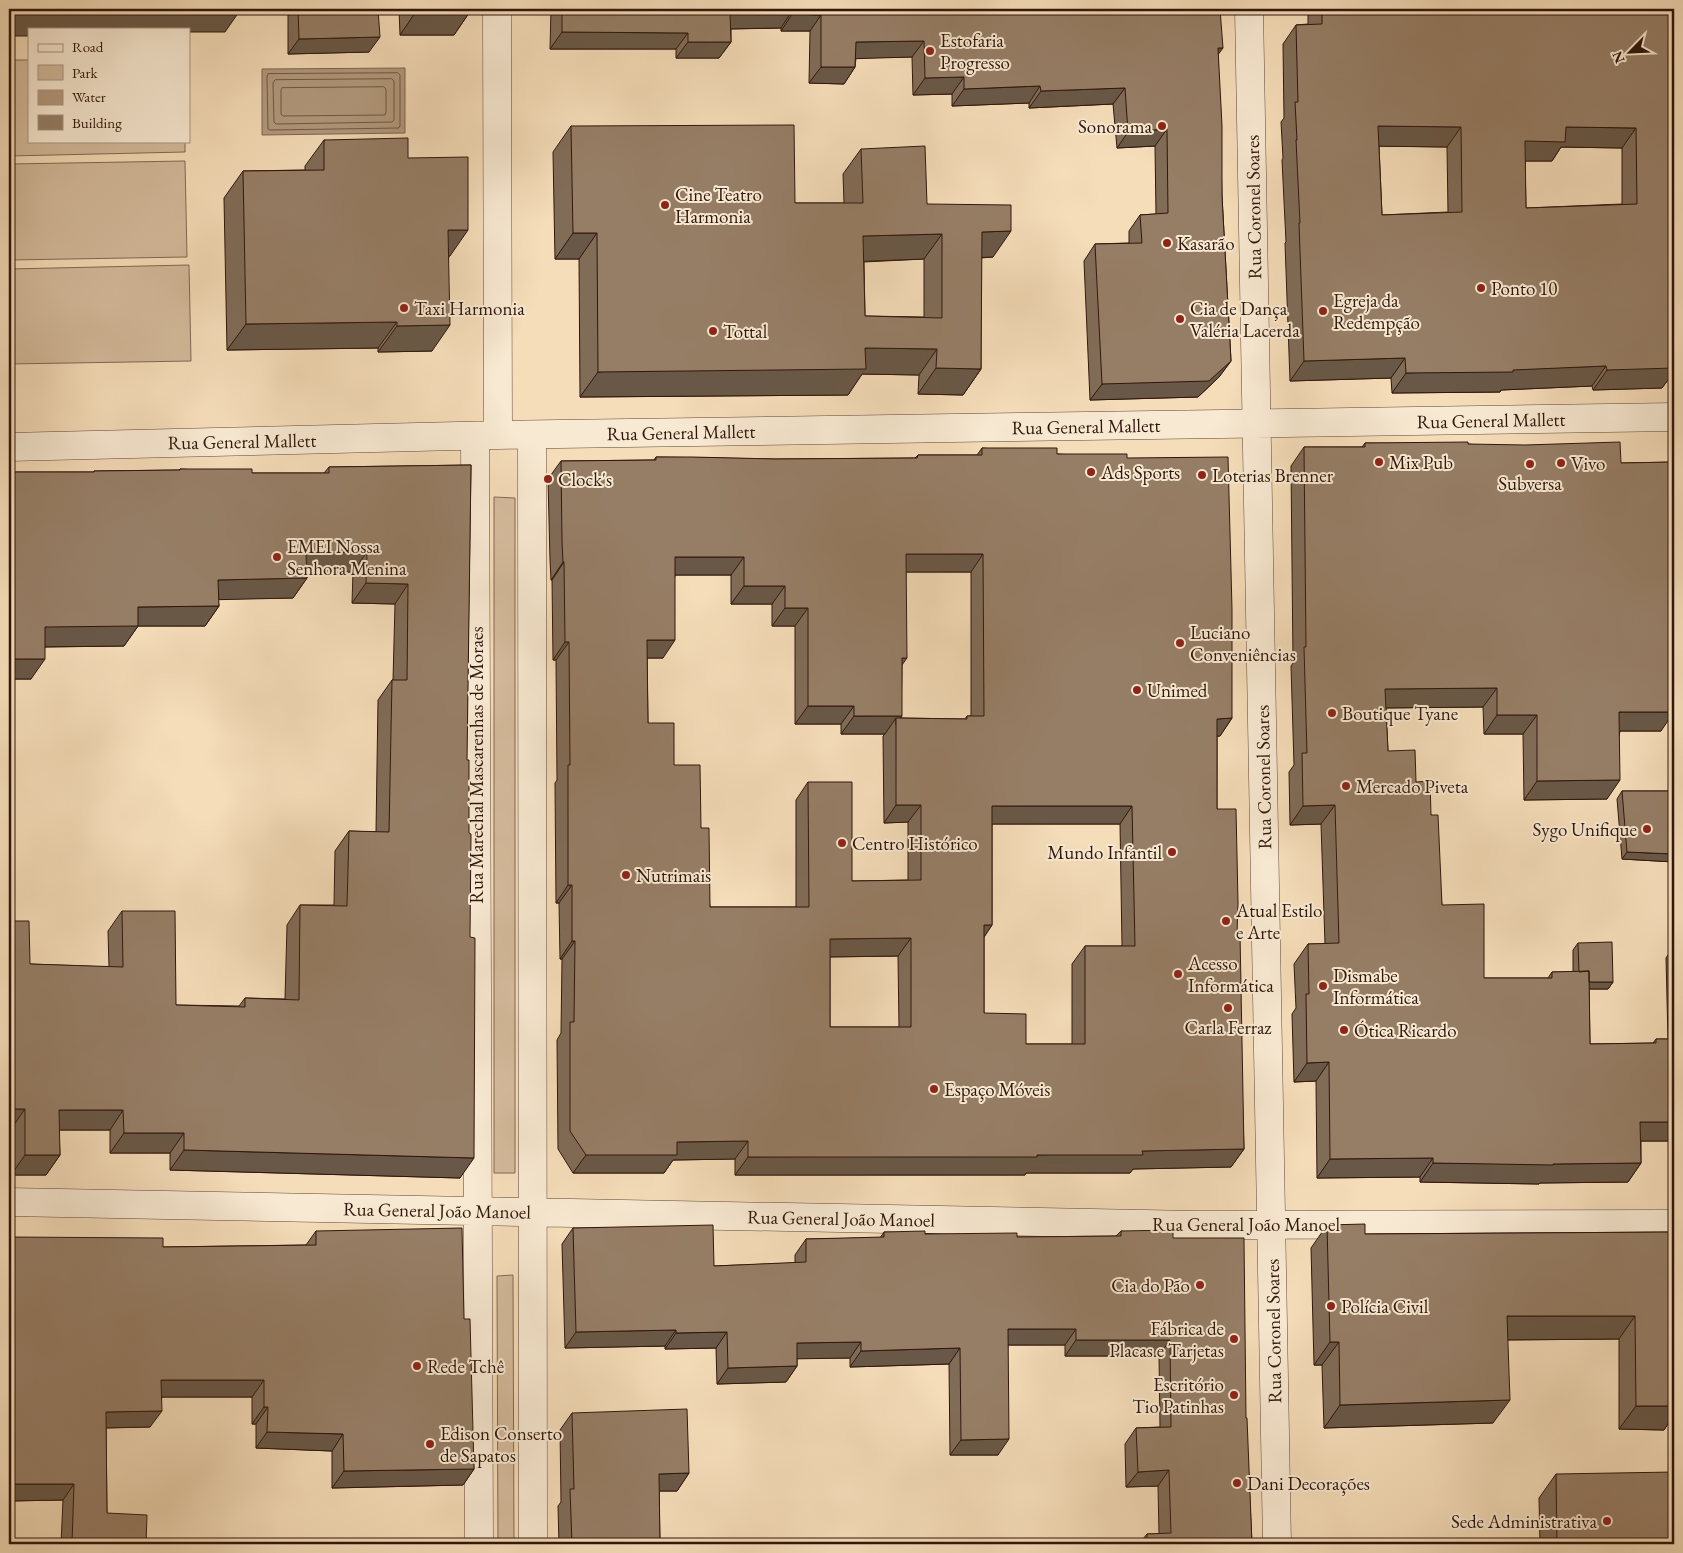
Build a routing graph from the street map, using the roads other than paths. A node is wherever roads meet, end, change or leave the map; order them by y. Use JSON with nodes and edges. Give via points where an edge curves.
{"nodes":[{"id":1,"x":497,"y":9,"type":"edge"},
{"id":2,"x":1249,"y":9,"type":"edge"},
{"id":3,"x":1674,"y":417,"type":"edge"},
{"id":4,"x":1257,"y":424,"type":"junction"},
{"id":5,"x":532,"y":435,"type":"junction"},
{"id":6,"x":487,"y":436,"type":"junction"},
{"id":7,"x":9,"y":447,"type":"edge"},
{"id":8,"x":9,"y":1202,"type":"edge"},
{"id":9,"x":478,"y":1211,"type":"junction"},
{"id":10,"x":532,"y":1212,"type":"junction"},
{"id":11,"x":1674,"y":1224,"type":"edge"},
{"id":12,"x":1271,"y":1225,"type":"junction"},
{"id":13,"x":479,"y":1544,"type":"edge"},
{"id":14,"x":532,"y":1544,"type":"edge"},
{"id":15,"x":1277,"y":1544,"type":"edge"}],
"edges":[{"from":1,"to":6,"type":"street","name":"Rua Marechal Mascarenhas de Moraes"},
{"from":2,"to":4,"type":"street","name":"Rua Coronel Soares"},
{"from":3,"to":4,"type":"street","name":"Rua General Mallett"},
{"from":4,"to":5,"type":"street","name":"Rua General Mallett"},
{"from":4,"to":12,"type":"street","name":"Rua Coronel Soares"},
{"from":5,"to":6,"type":"street","name":"Rua General Mallett"},
{"from":5,"to":10,"type":"street"},
{"from":6,"to":7,"type":"street","name":"Rua General Mallett"},
{"from":6,"to":9,"type":"street","name":"Rua Marechal Mascarenhas de Moraes"},
{"from":8,"to":9,"type":"street","name":"Rua General João Manoel"},
{"from":9,"to":10,"type":"street","name":"Rua General João Manoel"},
{"from":9,"to":13,"type":"street","name":"Rua Marechal Mascarenhas de Moraes"},
{"from":10,"to":12,"type":"street","name":"Rua General João Manoel"},
{"from":10,"to":14,"type":"street"},
{"from":11,"to":12,"type":"street","name":"Rua General João Manoel"},
{"from":12,"to":15,"type":"street","name":"Rua Coronel Soares"}]}
